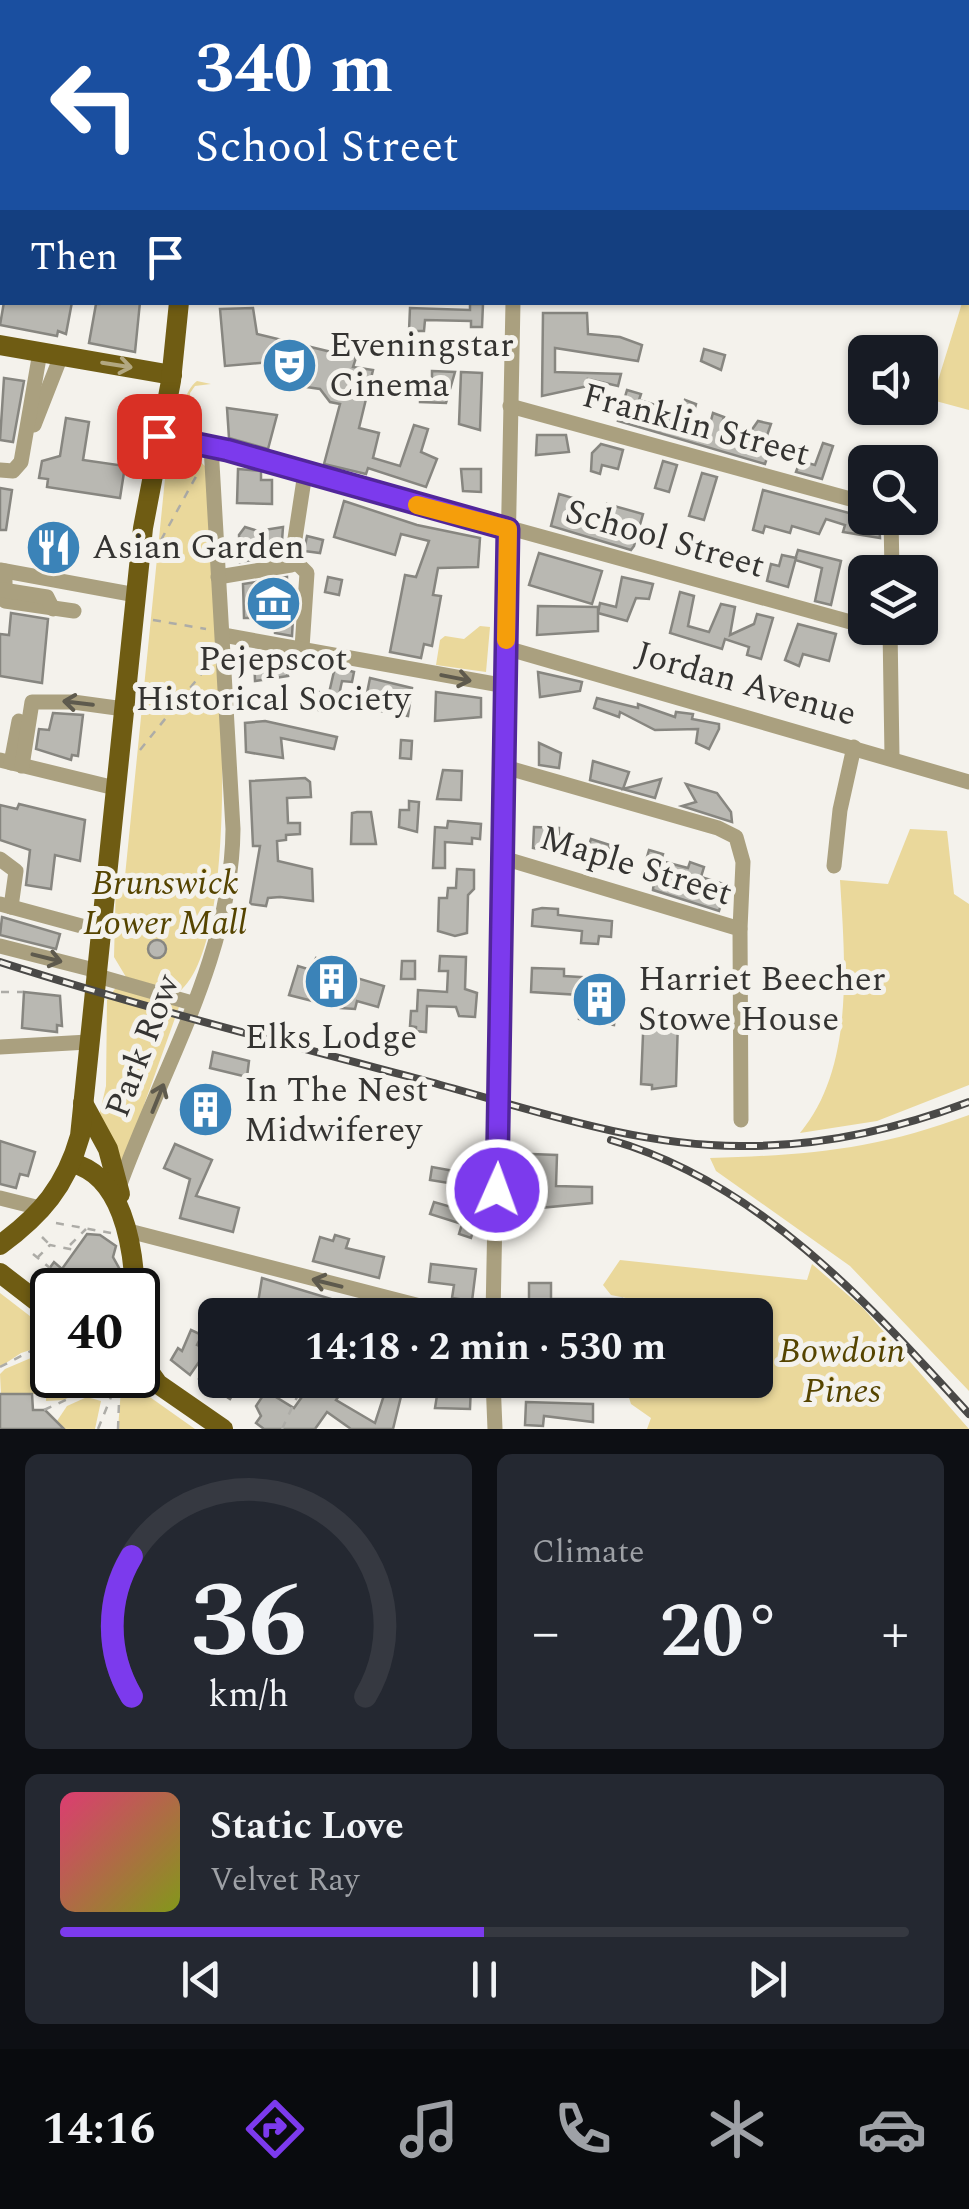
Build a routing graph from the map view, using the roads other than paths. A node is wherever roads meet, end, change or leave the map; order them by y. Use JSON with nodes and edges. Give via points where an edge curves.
{"nodes":[{"id":1,"x":179,"y":305,"type":"edge"},
{"id":2,"x":513,"y":305,"type":"edge"},
{"id":3,"x":0,"y":345,"type":"edge"},
{"id":4,"x":50,"y":354,"type":"junction"},
{"id":5,"x":172,"y":374,"type":"junction"},
{"id":6,"x":510,"y":406,"type":"junction"},
{"id":7,"x":159,"y":436,"type":"junction"},
{"id":8,"x":211,"y":446,"type":"junction"},
{"id":9,"x":0,"y":470,"type":"edge"},
{"id":10,"x":305,"y":473,"type":"junction"},
{"id":11,"x":848,"y":498,"type":"edge"},
{"id":12,"x":508,"y":529,"type":"junction"},
{"id":13,"x":294,"y":560,"type":"junction"},
{"id":14,"x":3,"y":570,"type":"edge"},
{"id":15,"x":218,"y":576,"type":"junction"},
{"id":16,"x":136,"y":595,"type":"junction"},
{"id":17,"x":74,"y":612,"type":"dead end"},
{"id":18,"x":848,"y":622,"type":"edge"},
{"id":19,"x":216,"y":632,"type":"junction"},
{"id":20,"x":890,"y":645,"type":"edge"},
{"id":21,"x":302,"y":648,"type":"junction"},
{"id":22,"x":506,"y":648,"type":"junction"},
{"id":23,"x":506,"y":686,"type":"junction"},
{"id":24,"x":23,"y":702,"type":"dead end"},
{"id":25,"x":124,"y":709,"type":"junction"},
{"id":26,"x":854,"y":747,"type":"junction"},
{"id":27,"x":892,"y":758,"type":"junction"},
{"id":28,"x":11,"y":763,"type":"edge"},
{"id":29,"x":505,"y":767,"type":"junction"},
{"id":30,"x":116,"y":782,"type":"junction"},
{"id":31,"x":969,"y":782,"type":"edge"},
{"id":32,"x":503,"y":858,"type":"junction"},
{"id":33,"x":0,"y":859,"type":"edge"},
{"id":34,"x":834,"y":866,"type":"dead end"},
{"id":35,"x":6,"y":906,"type":"edge"},
{"id":36,"x":740,"y":929,"type":"junction"},
{"id":37,"x":100,"y":931,"type":"junction"},
{"id":38,"x":0,"y":946,"type":"edge"},
{"id":39,"x":94,"y":973,"type":"junction"},
{"id":40,"x":192,"y":1003,"type":"junction"},
{"id":41,"x":88,"y":1042,"type":"junction"},
{"id":42,"x":0,"y":1047,"type":"edge"},
{"id":43,"x":83,"y":1103,"type":"junction"},
{"id":44,"x":741,"y":1120,"type":"dead end"},
{"id":45,"x":72,"y":1163,"type":"junction"},
{"id":46,"x":119,"y":1187,"type":"junction"},
{"id":47,"x":0,"y":1198,"type":"edge"},
{"id":48,"x":50,"y":1216,"type":"junction"},
{"id":49,"x":119,"y":1232,"type":"junction"},
{"id":50,"x":0,"y":1245,"type":"edge"},
{"id":51,"x":129,"y":1268,"type":"edge"},
{"id":52,"x":0,"y":1273,"type":"edge"},
{"id":53,"x":30,"y":1296,"type":"edge"},
{"id":54,"x":386,"y":1298,"type":"edge"},
{"id":55,"x":494,"y":1298,"type":"edge"},
{"id":56,"x":160,"y":1385,"type":"edge"},
{"id":57,"x":494,"y":1398,"type":"edge"},
{"id":58,"x":223,"y":1429,"type":"edge"},
{"id":59,"x":495,"y":1429,"type":"edge"}],
"edges":[{"from":1,"to":5,"type":"main road"},
{"from":2,"to":6,"type":"street"},
{"from":3,"to":4,"type":"main road"},
{"from":4,"to":5,"type":"main road","one_way":true},
{"from":4,"to":9,"type":"street","via":[[20,462],[13,471]]},
{"from":5,"to":7,"type":"main road"},
{"from":6,"to":11,"type":"street","name":"Franklin Street"},
{"from":6,"to":12,"type":"street"},
{"from":7,"to":8,"type":"street","name":"School Street"},
{"from":7,"to":16,"type":"main road","via":[[149,486],[152,534]]},
{"from":8,"to":10,"type":"street","name":"School Street"},
{"from":8,"to":15,"type":"street","name":"Park Row"},
{"from":10,"to":12,"type":"street","name":"School Street"},
{"from":10,"to":13,"type":"street"},
{"from":12,"to":18,"type":"street","name":"School Street"},
{"from":12,"to":22,"type":"street"},
{"from":13,"to":15,"type":"street","via":[[282,569]]},
{"from":13,"to":21,"type":"street","via":[[307,572]]},
{"from":14,"to":16,"type":"street"},
{"from":14,"to":17,"type":"street","via":[[11,604]]},
{"from":15,"to":19,"type":"street","name":"Park Row"},
{"from":16,"to":25,"type":"main road"},
{"from":19,"to":21,"type":"street"},
{"from":19,"to":40,"type":"street","name":"Park Row","via":[[233,858],[219,932]]},
{"from":20,"to":27,"type":"street"},
{"from":21,"to":23,"type":"street","one_way":true},
{"from":22,"to":23,"type":"street"},
{"from":22,"to":26,"type":"street","name":"Jordan Avenue"},
{"from":23,"to":29,"type":"street"},
{"from":24,"to":28,"type":"street"},
{"from":25,"to":28,"type":"street","one_way":true,"via":[[32,702]]},
{"from":25,"to":30,"type":"main road"},
{"from":26,"to":27,"type":"street","name":"Jordan Avenue"},
{"from":26,"to":34,"type":"street"},
{"from":27,"to":31,"type":"street","name":"Jordan Avenue"},
{"from":28,"to":30,"type":"street"},
{"from":29,"to":32,"type":"street"},
{"from":29,"to":36,"type":"street","via":[[736,837]]},
{"from":30,"to":37,"type":"main road"},
{"from":32,"to":36,"type":"street","name":"Maple Street"},
{"from":32,"to":55,"type":"street"},
{"from":33,"to":35,"type":"street","via":[[16,871]]},
{"from":35,"to":37,"type":"street"},
{"from":36,"to":44,"type":"street","name":"Maple Street"},
{"from":37,"to":39,"type":"main road"},
{"from":38,"to":39,"type":"street","one_way":true},
{"from":39,"to":40,"type":"street"},
{"from":39,"to":41,"type":"main road"},
{"from":46,"to":40,"type":"street","name":"Park Row","one_way":true},
{"from":41,"to":42,"type":"street"},
{"from":41,"to":43,"type":"main road"},
{"from":43,"to":45,"type":"main road"},
{"from":43,"to":46,"type":"main road"},
{"from":45,"to":48,"type":"main road"},
{"from":45,"to":49,"type":"main road","via":[[104,1178]]},
{"from":46,"to":49,"type":"main road"},
{"from":47,"to":48,"type":"street"},
{"from":48,"to":50,"type":"main road"},
{"from":49,"to":51,"type":"main road"},
{"from":54,"to":49,"type":"street","one_way":true},
{"from":52,"to":53,"type":"main road"},
{"from":56,"to":58,"type":"main road"},
{"from":57,"to":59,"type":"street"}]}
